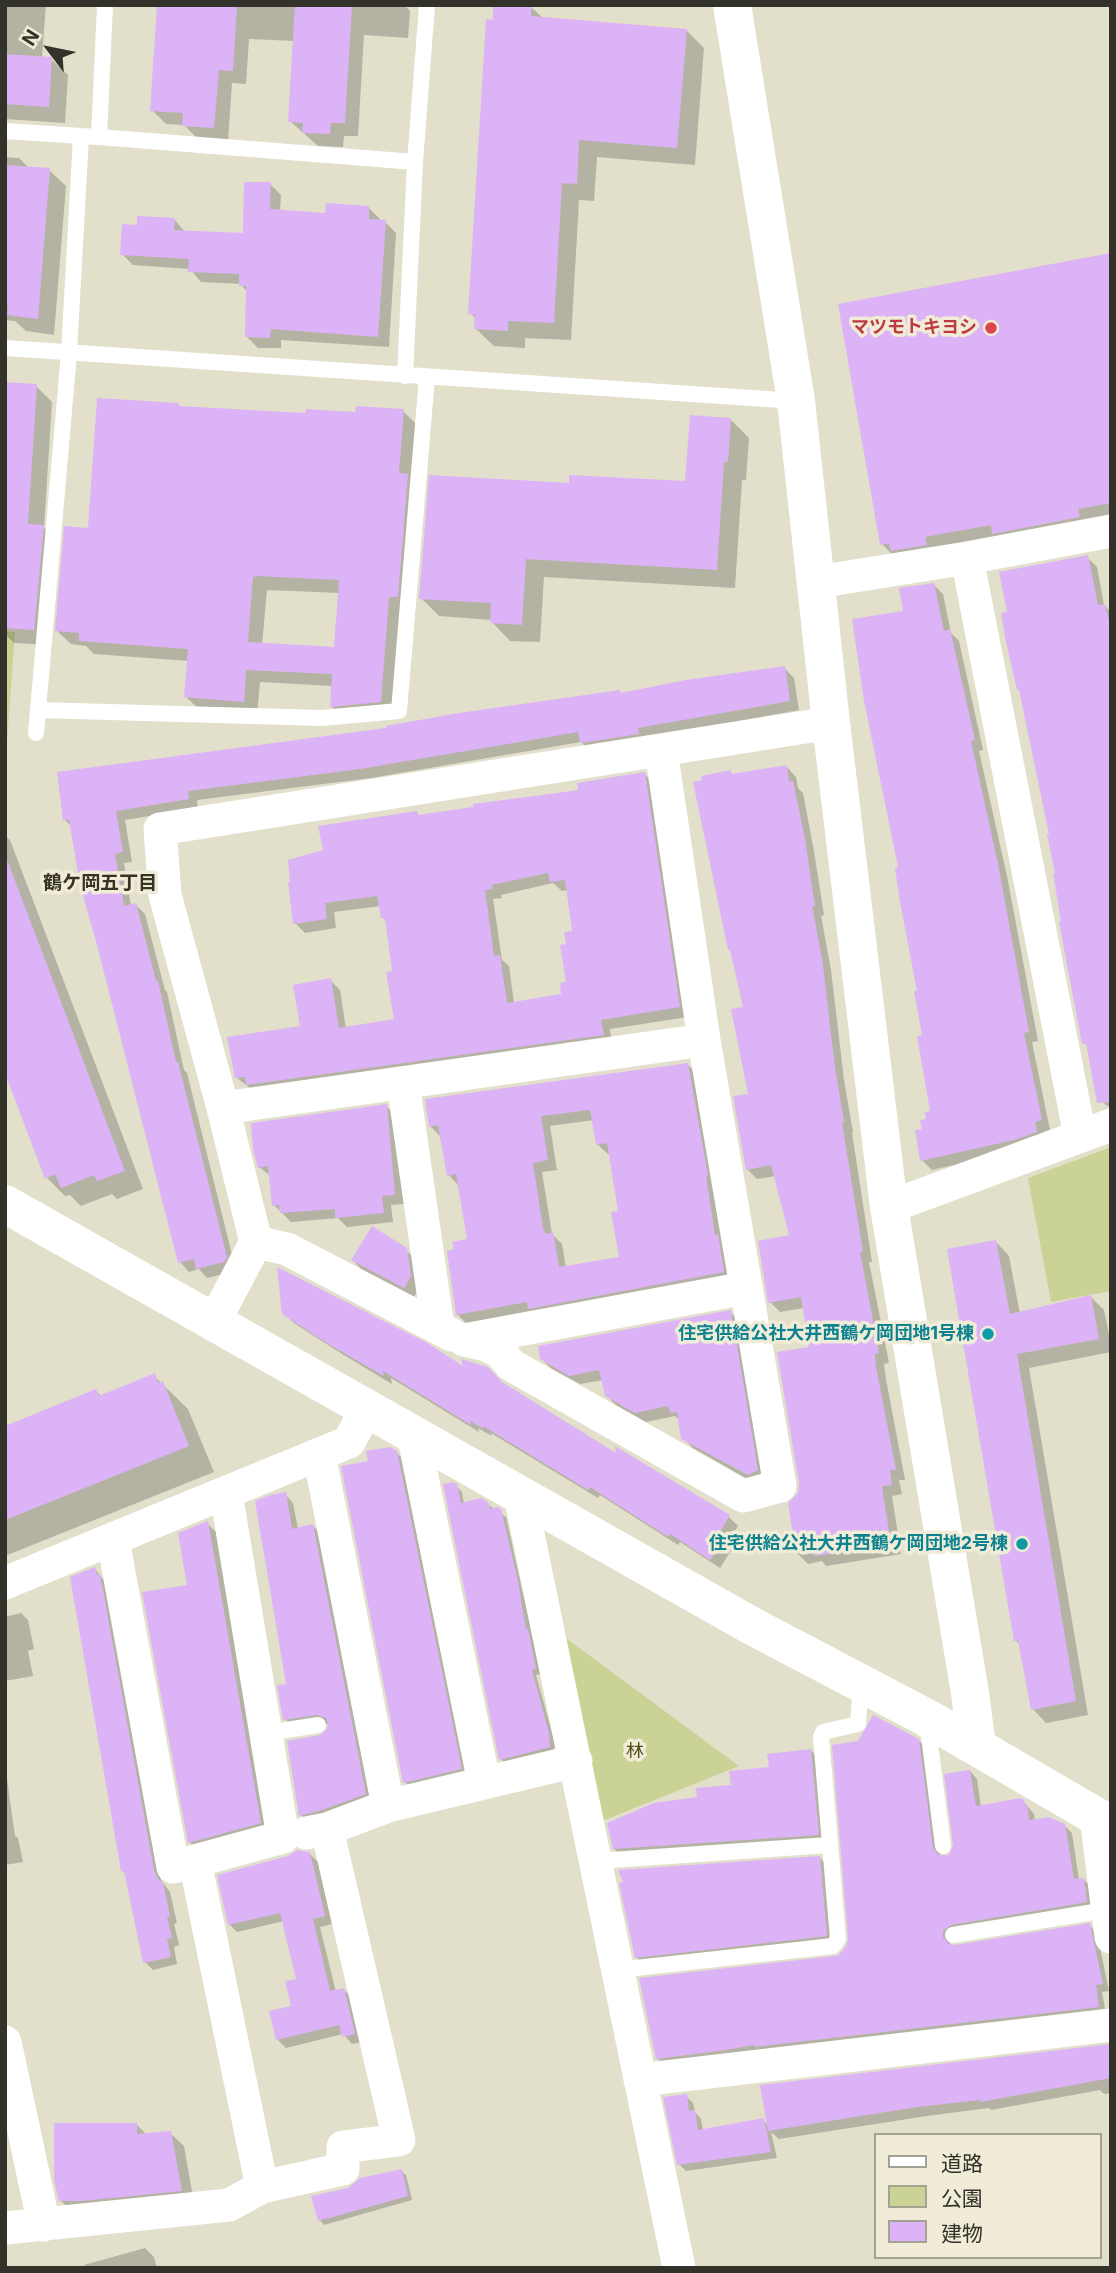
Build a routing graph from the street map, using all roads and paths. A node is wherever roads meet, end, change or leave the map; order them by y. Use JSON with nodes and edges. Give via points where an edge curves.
{"nodes":[{"id":1,"x":105,"y":5,"type":"edge"},
{"id":2,"x":427,"y":5,"type":"edge"},
{"id":3,"x":732,"y":5,"type":"edge"},
{"id":4,"x":5,"y":131,"type":"edge"},
{"id":5,"x":81,"y":136,"type":"junction"},
{"id":6,"x":99,"y":137,"type":"junction"},
{"id":7,"x":415,"y":162,"type":"junction"},
{"id":8,"x":5,"y":348,"type":"edge"},
{"id":9,"x":69,"y":353,"type":"junction"},
{"id":10,"x":405,"y":376,"type":"junction"},
{"id":11,"x":427,"y":377,"type":"junction"},
{"id":12,"x":796,"y":401,"type":"junction"},
{"id":13,"x":1111,"y":531,"type":"edge"},
{"id":14,"x":967,"y":558,"type":"junction"},
{"id":15,"x":817,"y":582,"type":"junction"},
{"id":16,"x":38,"y":710,"type":"junction"},
{"id":17,"x":831,"y":723,"type":"junction"},
{"id":18,"x":36,"y":733,"type":"dead end"},
{"id":19,"x":661,"y":750,"type":"junction"},
{"id":20,"x":704,"y":1040,"type":"junction"},
{"id":21,"x":403,"y":1083,"type":"junction"},
{"id":22,"x":223,"y":1108,"type":"junction"},
{"id":23,"x":1111,"y":1125,"type":"edge"},
{"id":24,"x":1080,"y":1136,"type":"junction"},
{"id":25,"x":5,"y":1204,"type":"edge"},
{"id":26,"x":889,"y":1206,"type":"junction"},
{"id":27,"x":256,"y":1242,"type":"junction"},
{"id":28,"x":746,"y":1288,"type":"junction"},
{"id":29,"x":214,"y":1322,"type":"junction"},
{"id":30,"x":451,"y":1334,"type":"junction"},
{"id":31,"x":367,"y":1408,"type":"junction"},
{"id":32,"x":413,"y":1433,"type":"junction"},
{"id":33,"x":319,"y":1454,"type":"junction"},
{"id":34,"x":226,"y":1493,"type":"junction"},
{"id":35,"x":520,"y":1495,"type":"junction"},
{"id":36,"x":113,"y":1540,"type":"junction"},
{"id":37,"x":5,"y":1583,"type":"edge"},
{"id":38,"x":861,"y":1681,"type":"junction"},
{"id":39,"x":927,"y":1718,"type":"junction"},
{"id":40,"x":318,"y":1725,"type":"dead end"},
{"id":41,"x":267,"y":1732,"type":"junction"},
{"id":42,"x":977,"y":1747,"type":"junction"},
{"id":43,"x":576,"y":1761,"type":"junction"},
{"id":44,"x":484,"y":1782,"type":"junction"},
{"id":45,"x":388,"y":1806,"type":"junction"},
{"id":46,"x":1103,"y":1820,"type":"edge"},
{"id":47,"x":327,"y":1829,"type":"junction"},
{"id":48,"x":283,"y":1837,"type":"junction"},
{"id":49,"x":830,"y":1845,"type":"junction"},
{"id":50,"x":943,"y":1846,"type":"dead end"},
{"id":51,"x":597,"y":1861,"type":"junction"},
{"id":52,"x":195,"y":1862,"type":"junction"},
{"id":53,"x":1108,"y":1924,"type":"edge"},
{"id":54,"x":953,"y":1935,"type":"dead end"},
{"id":55,"x":618,"y":1970,"type":"junction"},
{"id":56,"x":1111,"y":2025,"type":"edge"},
{"id":57,"x":5,"y":2042,"type":"edge"},
{"id":58,"x":640,"y":2080,"type":"junction"},
{"id":59,"x":262,"y":2187,"type":"junction"},
{"id":60,"x":44,"y":2225,"type":"junction"},
{"id":61,"x":5,"y":2228,"type":"edge"},
{"id":62,"x":679,"y":2268,"type":"edge"}],
"edges":[{"from":1,"to":6,"type":"lane"},
{"from":2,"to":7,"type":"lane"},
{"from":3,"to":12,"type":"street"},
{"from":4,"to":5,"type":"lane"},
{"from":5,"to":6,"type":"lane"},
{"from":5,"to":9,"type":"lane"},
{"from":6,"to":7,"type":"lane"},
{"from":7,"to":10,"type":"lane"},
{"from":8,"to":9,"type":"lane"},
{"from":9,"to":10,"type":"lane"},
{"from":9,"to":16,"type":"lane"},
{"from":10,"to":11,"type":"lane"},
{"from":11,"to":12,"type":"lane"},
{"from":11,"to":16,"type":"lane","via":[[399,711],[322,718]]},
{"from":12,"to":15,"type":"street"},
{"from":13,"to":14,"type":"street"},
{"from":14,"to":15,"type":"street"},
{"from":14,"to":24,"type":"street"},
{"from":15,"to":17,"type":"street"},
{"from":16,"to":18,"type":"lane"},
{"from":17,"to":19,"type":"street"},
{"from":17,"to":26,"type":"street"},
{"from":19,"to":20,"type":"street"},
{"from":19,"to":22,"type":"street","via":[[160,829],[164,895]]},
{"from":20,"to":21,"type":"street"},
{"from":20,"to":28,"type":"street"},
{"from":21,"to":22,"type":"street"},
{"from":21,"to":30,"type":"street"},
{"from":22,"to":27,"type":"street"},
{"from":23,"to":24,"type":"street"},
{"from":24,"to":26,"type":"street"},
{"from":25,"to":29,"type":"street"},
{"from":26,"to":42,"type":"street"},
{"from":27,"to":29,"type":"street"},
{"from":27,"to":30,"type":"street","via":[[287,1249]]},
{"from":28,"to":30,"type":"street"},
{"from":28,"to":30,"type":"street","via":[[780,1486],[743,1496],[511,1365],[500,1352]]},
{"from":29,"to":31,"type":"street"},
{"from":31,"to":32,"type":"street"},
{"from":31,"to":33,"type":"street","via":[[349,1442]]},
{"from":32,"to":35,"type":"street"},
{"from":32,"to":44,"type":"street"},
{"from":33,"to":34,"type":"street"},
{"from":33,"to":45,"type":"street"},
{"from":34,"to":36,"type":"street"},
{"from":34,"to":41,"type":"street"},
{"from":35,"to":38,"type":"street","via":[[752,1626]]},
{"from":35,"to":43,"type":"street"},
{"from":36,"to":37,"type":"street"},
{"from":36,"to":52,"type":"street","via":[[173,1867]]},
{"from":38,"to":39,"type":"street"},
{"from":38,"to":49,"type":"lane","via":[[858,1724],[821,1734]]},
{"from":39,"to":42,"type":"street"},
{"from":39,"to":50,"type":"lane"},
{"from":40,"to":41,"type":"lane"},
{"from":41,"to":48,"type":"street"},
{"from":42,"to":46,"type":"street"},
{"from":43,"to":44,"type":"street"},
{"from":43,"to":51,"type":"street"},
{"from":44,"to":45,"type":"street"},
{"from":45,"to":47,"type":"street"},
{"from":46,"to":53,"type":"street"},
{"from":47,"to":48,"type":"street"},
{"from":47,"to":59,"type":"street","via":[[399,2140],[343,2147],[343,2169]]},
{"from":48,"to":52,"type":"street"},
{"from":49,"to":51,"type":"lane"},
{"from":49,"to":55,"type":"lane","via":[[838,1940],[833,1946]]},
{"from":51,"to":55,"type":"street"},
{"from":52,"to":59,"type":"street"},
{"from":53,"to":54,"type":"lane"},
{"from":55,"to":58,"type":"street"},
{"from":56,"to":58,"type":"street"},
{"from":57,"to":60,"type":"street"},
{"from":58,"to":62,"type":"street"},
{"from":59,"to":60,"type":"street","via":[[229,2206]]},
{"from":60,"to":61,"type":"street"}]}
